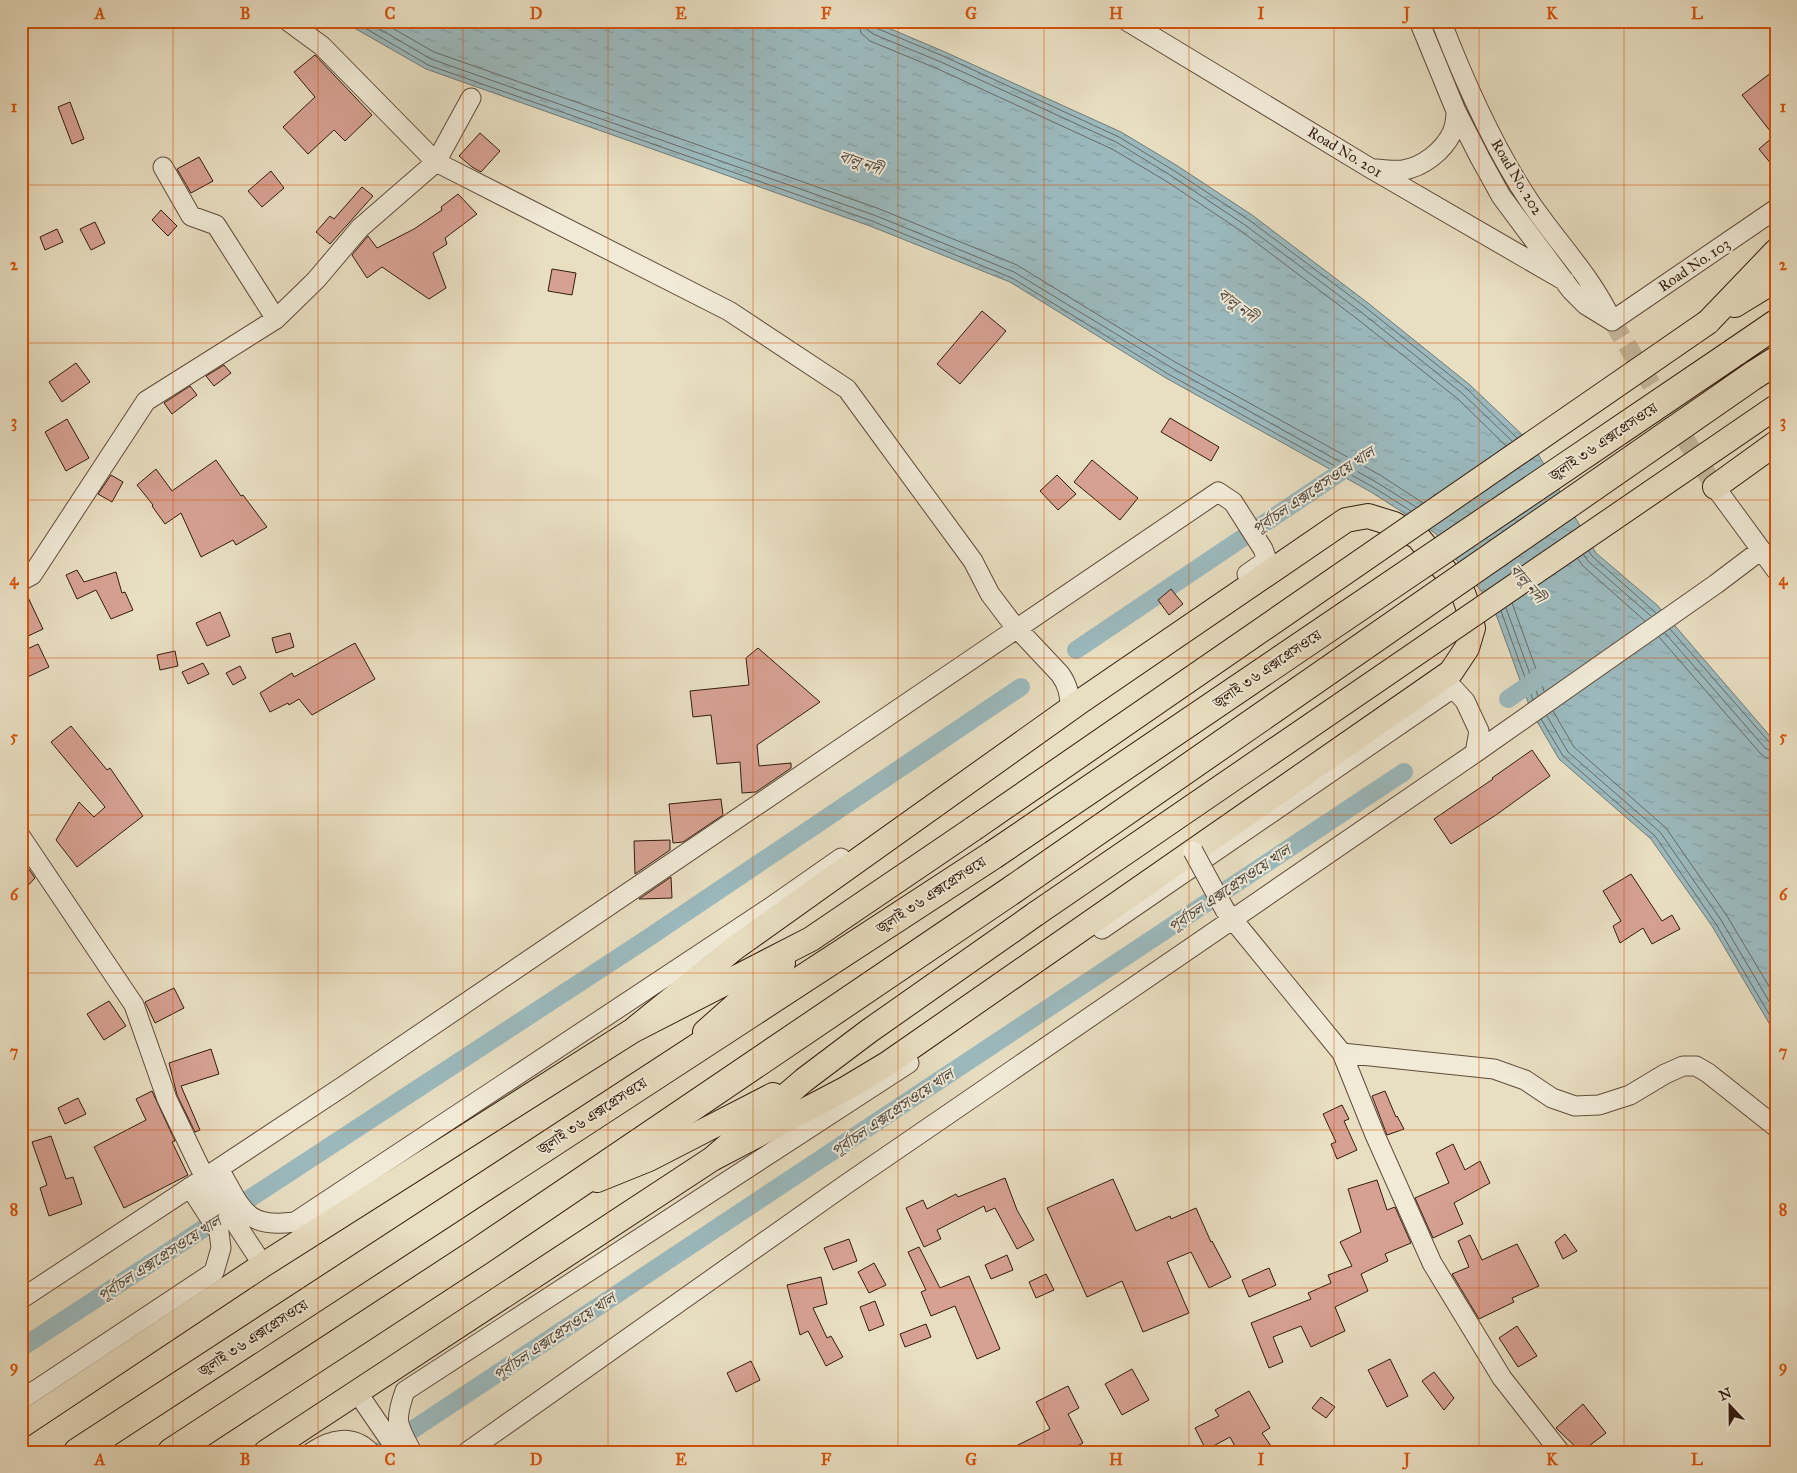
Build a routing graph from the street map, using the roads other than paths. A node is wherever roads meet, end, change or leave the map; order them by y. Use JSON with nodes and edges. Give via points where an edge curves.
{"nodes":[{"id":1,"x":288,"y":21,"type":"edge"},
{"id":2,"x":1127,"y":21,"type":"edge"},
{"id":3,"x":1419,"y":21,"type":"edge"},
{"id":4,"x":1441,"y":21,"type":"edge"},
{"id":5,"x":470,"y":98,"type":"dead end"},
{"id":6,"x":1476,"y":104,"type":"junction"},
{"id":7,"x":1456,"y":111,"type":"junction"},
{"id":8,"x":436,"y":162,"type":"junction"},
{"id":9,"x":163,"y":167,"type":"dead end"},
{"id":10,"x":1370,"y":168,"type":"junction"},
{"id":11,"x":1776,"y":209,"type":"edge"},
{"id":12,"x":1776,"y":251,"type":"edge"},
{"id":13,"x":1776,"y":280,"type":"edge"},
{"id":14,"x":1565,"y":281,"type":"junction"},
{"id":15,"x":276,"y":320,"type":"junction"},
{"id":16,"x":1612,"y":321,"type":"junction"},
{"id":17,"x":1708,"y":322,"type":"junction"},
{"id":18,"x":1776,"y":324,"type":"edge"},
{"id":19,"x":1765,"y":368,"type":"edge"},
{"id":20,"x":1776,"y":407,"type":"edge"},
{"id":21,"x":1776,"y":443,"type":"edge"},
{"id":22,"x":1715,"y":487,"type":"joint"},
{"id":23,"x":1761,"y":550,"type":"junction"},
{"id":24,"x":1776,"y":570,"type":"edge"},
{"id":25,"x":21,"y":581,"type":"edge"},
{"id":26,"x":1017,"y":628,"type":"junction"},
{"id":27,"x":1070,"y":704,"type":"junction"},
{"id":28,"x":1478,"y":750,"type":"junction"},
{"id":29,"x":21,"y":837,"type":"edge"},
{"id":30,"x":1196,"y":856,"type":"junction"},
{"id":31,"x":1228,"y":915,"type":"junction"},
{"id":32,"x":811,"y":939,"type":"junction"},
{"id":33,"x":632,"y":1031,"type":"junction"},
{"id":34,"x":1342,"y":1053,"type":"junction"},
{"id":35,"x":661,"y":1071,"type":"junction"},
{"id":36,"x":804,"y":1080,"type":"junction"},
{"id":37,"x":1776,"y":1127,"type":"edge"},
{"id":38,"x":712,"y":1159,"type":"junction"},
{"id":39,"x":206,"y":1178,"type":"junction"},
{"id":40,"x":560,"y":1195,"type":"junction"},
{"id":41,"x":263,"y":1266,"type":"junction"},
{"id":42,"x":21,"y":1299,"type":"edge"},
{"id":43,"x":21,"y":1400,"type":"edge"},
{"id":44,"x":364,"y":1402,"type":"junction"},
{"id":45,"x":21,"y":1426,"type":"edge"},
{"id":46,"x":318,"y":1448,"type":"edge"},
{"id":47,"x":78,"y":1452,"type":"edge"},
{"id":48,"x":172,"y":1452,"type":"edge"},
{"id":49,"x":266,"y":1452,"type":"edge"},
{"id":50,"x":370,"y":1452,"type":"edge"},
{"id":51,"x":398,"y":1452,"type":"edge"},
{"id":52,"x":412,"y":1452,"type":"edge"},
{"id":53,"x":466,"y":1452,"type":"edge"},
{"id":54,"x":1560,"y":1452,"type":"edge"}],
"edges":[{"from":1,"to":8,"type":"street","via":[[322,46]]},
{"from":2,"to":10,"type":"street","name":"Road No. 201"},
{"from":3,"to":7,"type":"street"},
{"from":4,"to":6,"type":"street","name":"Road No. 202"},
{"from":5,"to":8,"type":"street"},
{"from":6,"to":7,"type":"street"},
{"from":6,"to":16,"type":"street","name":"Road No. 202","via":[[1529,201],[1596,292]]},
{"from":7,"to":10,"type":"street","via":[[1452,134],[1431,157],[1405,170]]},
{"from":7,"to":14,"type":"street","name":"Road No. 201","via":[[1501,196]]},
{"from":8,"to":15,"type":"street","via":[[360,228],[316,280]]},
{"from":8,"to":26,"type":"street","via":[[729,311],[846,389],[973,561],[990,594]]},
{"from":9,"to":15,"type":"street","via":[[191,216],[216,225]]},
{"from":10,"to":14,"type":"street","name":"Road No. 201"},
{"from":11,"to":16,"type":"street","name":"Road No. 103"},
{"from":12,"to":17,"type":"main road"},
{"from":13,"to":17,"type":"main road"},
{"from":14,"to":16,"type":"street","name":"Road No. 201","via":[[1586,305]]},
{"from":15,"to":25,"type":"street","via":[[146,401],[32,575]]},
{"from":17,"to":32,"type":"main road","bridge":true},
{"from":18,"to":35,"type":"highway","name":"জুলাই ৩৬ এক্সপ্রেসওয়ে","bridge":true,"via":[[993,855]]},
{"from":19,"to":40,"type":"highway","name":"জুলাই ৩৬ এক্সপ্রেসওয়ে","bridge":true,"via":[[1015,888]]},
{"from":20,"to":36,"type":"main road","bridge":true,"via":[[1037,913]]},
{"from":21,"to":22,"type":"main road"},
{"from":22,"to":23,"type":"street"},
{"from":23,"to":24,"type":"street"},
{"from":23,"to":28,"type":"street"},
{"from":26,"to":27,"type":"street","via":[[1066,682]]},
{"from":26,"to":27,"type":"street","via":[[1218,492],[1233,502],[1267,560]]},
{"from":26,"to":39,"type":"street"},
{"from":27,"to":30,"type":"main road","via":[[1346,520],[1368,516],[1394,524],[1418,537],[1463,593],[1469,610],[1473,628],[1467,648],[1451,672]]},
{"from":27,"to":33,"type":"main road","via":[[736,947]]},
{"from":27,"to":39,"type":"street","via":[[768,909],[295,1222],[278,1225],[259,1222]]},
{"from":28,"to":30,"type":"street","via":[[1479,731],[1465,701],[1452,688]]},
{"from":28,"to":31,"type":"street"},
{"from":29,"to":39,"type":"street","via":[[134,1005],[167,1099]]},
{"from":30,"to":31,"type":"street","bridge":true},
{"from":30,"to":38,"type":"main road","via":[[887,1064]]},
{"from":30,"to":52,"type":"street","via":[[886,1079],[405,1391],[398,1410],[398,1427]]},
{"from":31,"to":34,"type":"street"},
{"from":31,"to":53,"type":"street"},
{"from":32,"to":33,"type":"main road"},
{"from":32,"to":35,"type":"main road"},
{"from":33,"to":41,"type":"main road"},
{"from":34,"to":37,"type":"street","via":[[1494,1069],[1525,1080],[1552,1098],[1575,1106],[1599,1105],[1630,1095],[1683,1066],[1696,1066]]},
{"from":34,"to":54,"type":"street","via":[[1432,1263],[1502,1378]]},
{"from":35,"to":47,"type":"highway","name":"জুলাই ৩৬ এক্সপ্রেসওয়ে"},
{"from":36,"to":38,"type":"main road"},
{"from":36,"to":40,"type":"main road","via":[[649,1159]]},
{"from":38,"to":44,"type":"main road"},
{"from":39,"to":41,"type":"street"},
{"from":39,"to":42,"type":"street"},
{"from":39,"to":43,"type":"street","via":[[221,1248],[214,1272]]},
{"from":40,"to":48,"type":"highway","name":"জুলাই ৩৬ এক্সপ্রেসওয়ে"},
{"from":41,"to":45,"type":"main road"},
{"from":44,"to":49,"type":"main road"},
{"from":44,"to":51,"type":"street"},
{"from":46,"to":50,"type":"street","via":[[348,1439]]}]}
